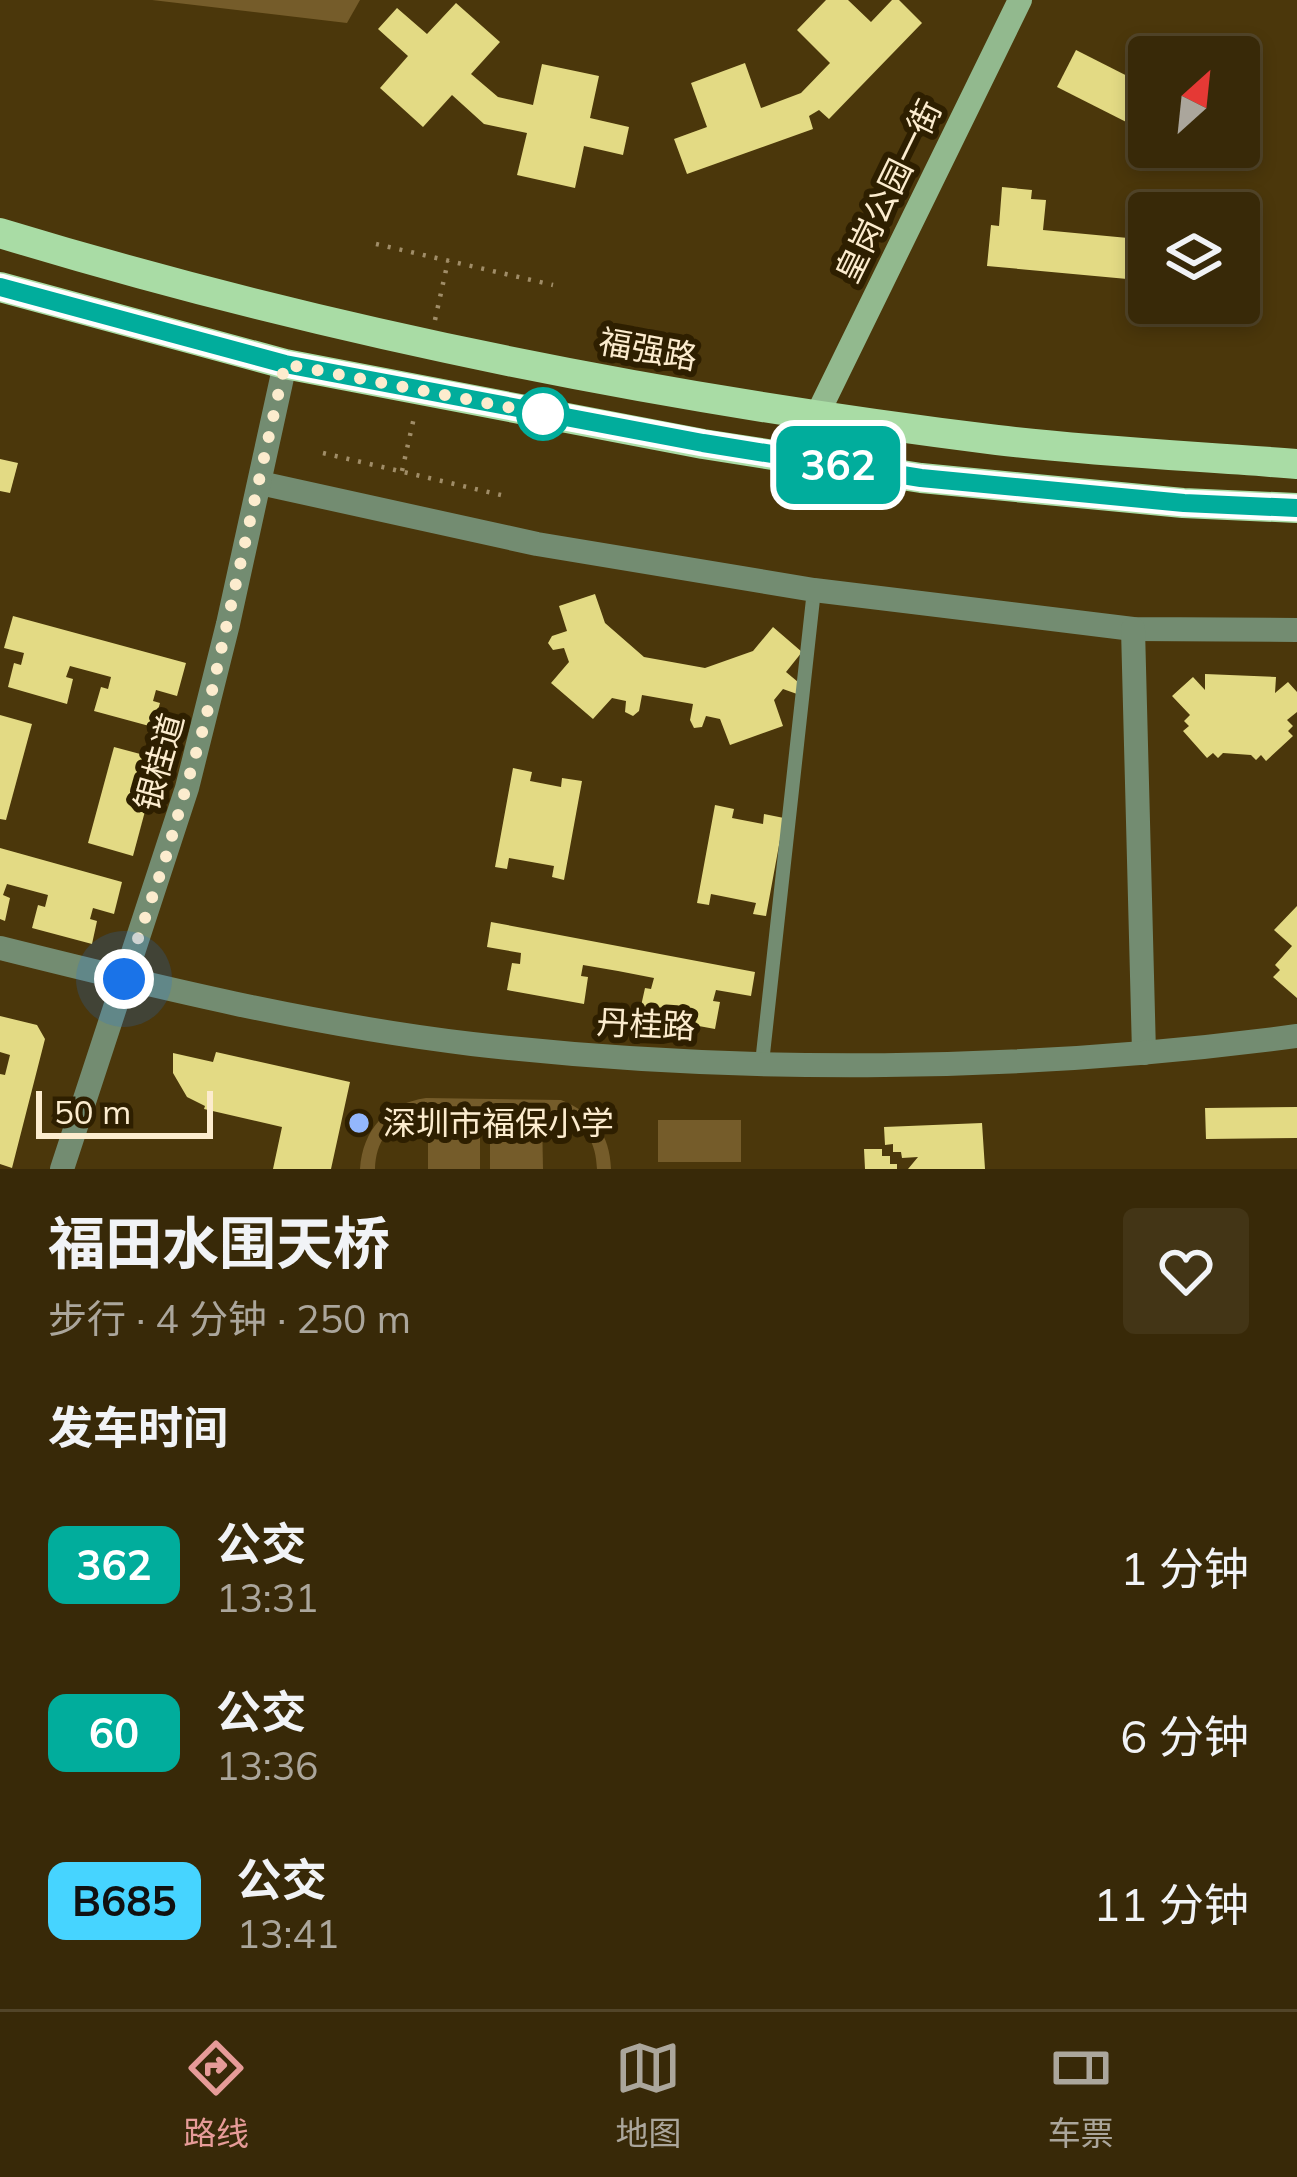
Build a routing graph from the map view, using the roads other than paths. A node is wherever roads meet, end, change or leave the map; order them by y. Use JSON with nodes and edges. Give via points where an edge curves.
{"nodes":[{"id":1,"x":1020,"y":0,"type":"edge"},
{"id":2,"x":0,"y":233,"type":"edge"},
{"id":3,"x":0,"y":287,"type":"edge"},
{"id":4,"x":285,"y":364,"type":"junction"},
{"id":5,"x":818,"y":412,"type":"junction"},
{"id":6,"x":1297,"y":464,"type":"edge"},
{"id":7,"x":260,"y":483,"type":"junction"},
{"id":8,"x":1297,"y":508,"type":"edge"},
{"id":9,"x":814,"y":590,"type":"junction"},
{"id":10,"x":1133,"y":629,"type":"junction"},
{"id":11,"x":1297,"y":630,"type":"edge"},
{"id":12,"x":0,"y":948,"type":"edge"},
{"id":13,"x":124,"y":979,"type":"junction"},
{"id":14,"x":1297,"y":1036,"type":"edge"},
{"id":15,"x":1144,"y":1053,"type":"junction"},
{"id":16,"x":762,"y":1063,"type":"junction"},
{"id":17,"x":62,"y":1169,"type":"edge"}],
"edges":[{"from":1,"to":5,"type":"street","name":"皇岗公园一街"},
{"from":2,"to":5,"type":"main road","name":"福强路","via":[[274,308],[632,384]]},
{"from":3,"to":4,"type":"main road"},
{"from":4,"to":7,"type":"street","name":"银桂道"},
{"from":4,"to":8,"type":"main road","via":[[921,478]]},
{"from":5,"to":6,"type":"main road","name":"福强路","via":[[999,440]]},
{"from":7,"to":9,"type":"street","via":[[537,544]]},
{"from":7,"to":13,"type":"street","name":"银桂道","via":[[205,722]]},
{"from":9,"to":10,"type":"street"},
{"from":9,"to":16,"type":"lane"},
{"from":10,"to":11,"type":"street"},
{"from":10,"to":15,"type":"street"},
{"from":12,"to":13,"type":"street","name":"丹桂路"},
{"from":13,"to":16,"type":"street","name":"丹桂路","via":[[472,1044]]},
{"from":13,"to":17,"type":"street","name":"银桂道"},
{"from":14,"to":15,"type":"street","name":"丹桂路"},
{"from":15,"to":16,"type":"street","name":"丹桂路"}]}
